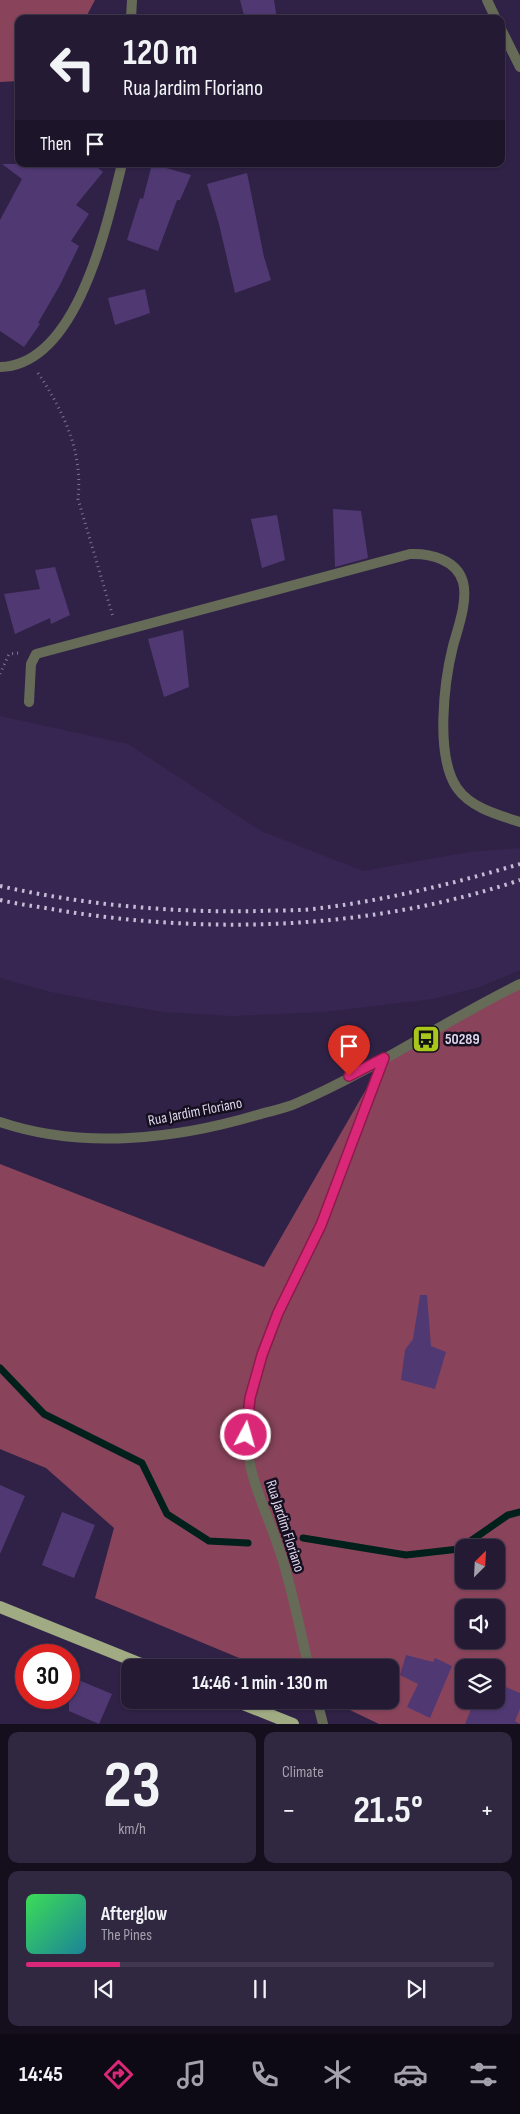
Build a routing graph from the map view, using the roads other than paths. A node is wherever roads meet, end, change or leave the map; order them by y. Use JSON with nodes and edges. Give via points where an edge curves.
{"nodes":[{"id":1,"x":132,"y":0,"type":"edge"},
{"id":2,"x":487,"y":0,"type":"edge"},
{"id":3,"x":131,"y":15,"type":"edge"},
{"id":4,"x":494,"y":15,"type":"edge"},
{"id":5,"x":505,"y":37,"type":"edge"},
{"id":6,"x":520,"y":67,"type":"edge"},
{"id":7,"x":121,"y":167,"type":"edge"},
{"id":8,"x":0,"y":367,"type":"edge"},
{"id":9,"x":29,"y":702,"type":"dead end"},
{"id":10,"x":520,"y":822,"type":"edge"},
{"id":11,"x":520,"y":984,"type":"edge"},
{"id":12,"x":384,"y":1058,"type":"junction"},
{"id":13,"x":0,"y":1122,"type":"edge"},
{"id":14,"x":0,"y":1607,"type":"edge"},
{"id":15,"x":129,"y":1659,"type":"edge"},
{"id":16,"x":307,"y":1659,"type":"edge"},
{"id":17,"x":256,"y":1709,"type":"edge"},
{"id":18,"x":319,"y":1709,"type":"edge"},
{"id":19,"x":294,"y":1724,"type":"edge"},
{"id":20,"x":323,"y":1724,"type":"edge"}],
"edges":[{"from":1,"to":3,"type":"street"},
{"from":2,"to":4,"type":"street"},
{"from":5,"to":6,"type":"street"},
{"from":7,"to":8,"type":"street","via":[[94,262],[60,332],[38,355]]},
{"from":9,"to":10,"type":"street","via":[[32,664],[36,654],[410,554],[425,554],[456,569],[463,582],[464,598],[445,688],[447,760],[457,788],[476,806]]},
{"from":11,"to":12,"type":"street","name":"Rua Jardim Floriano","via":[[439,1025]]},
{"from":12,"to":13,"type":"street","name":"Rua Jardim Floriano","via":[[296,1104],[222,1126],[138,1138],[77,1137]]},
{"from":12,"to":16,"type":"street","name":"Rua Jardim Floriano","via":[[321,1225],[278,1313],[250,1398],[246,1435],[252,1471],[279,1548]]},
{"from":14,"to":15,"type":"main road"},
{"from":17,"to":19,"type":"main road"},
{"from":18,"to":20,"type":"street"}]}
